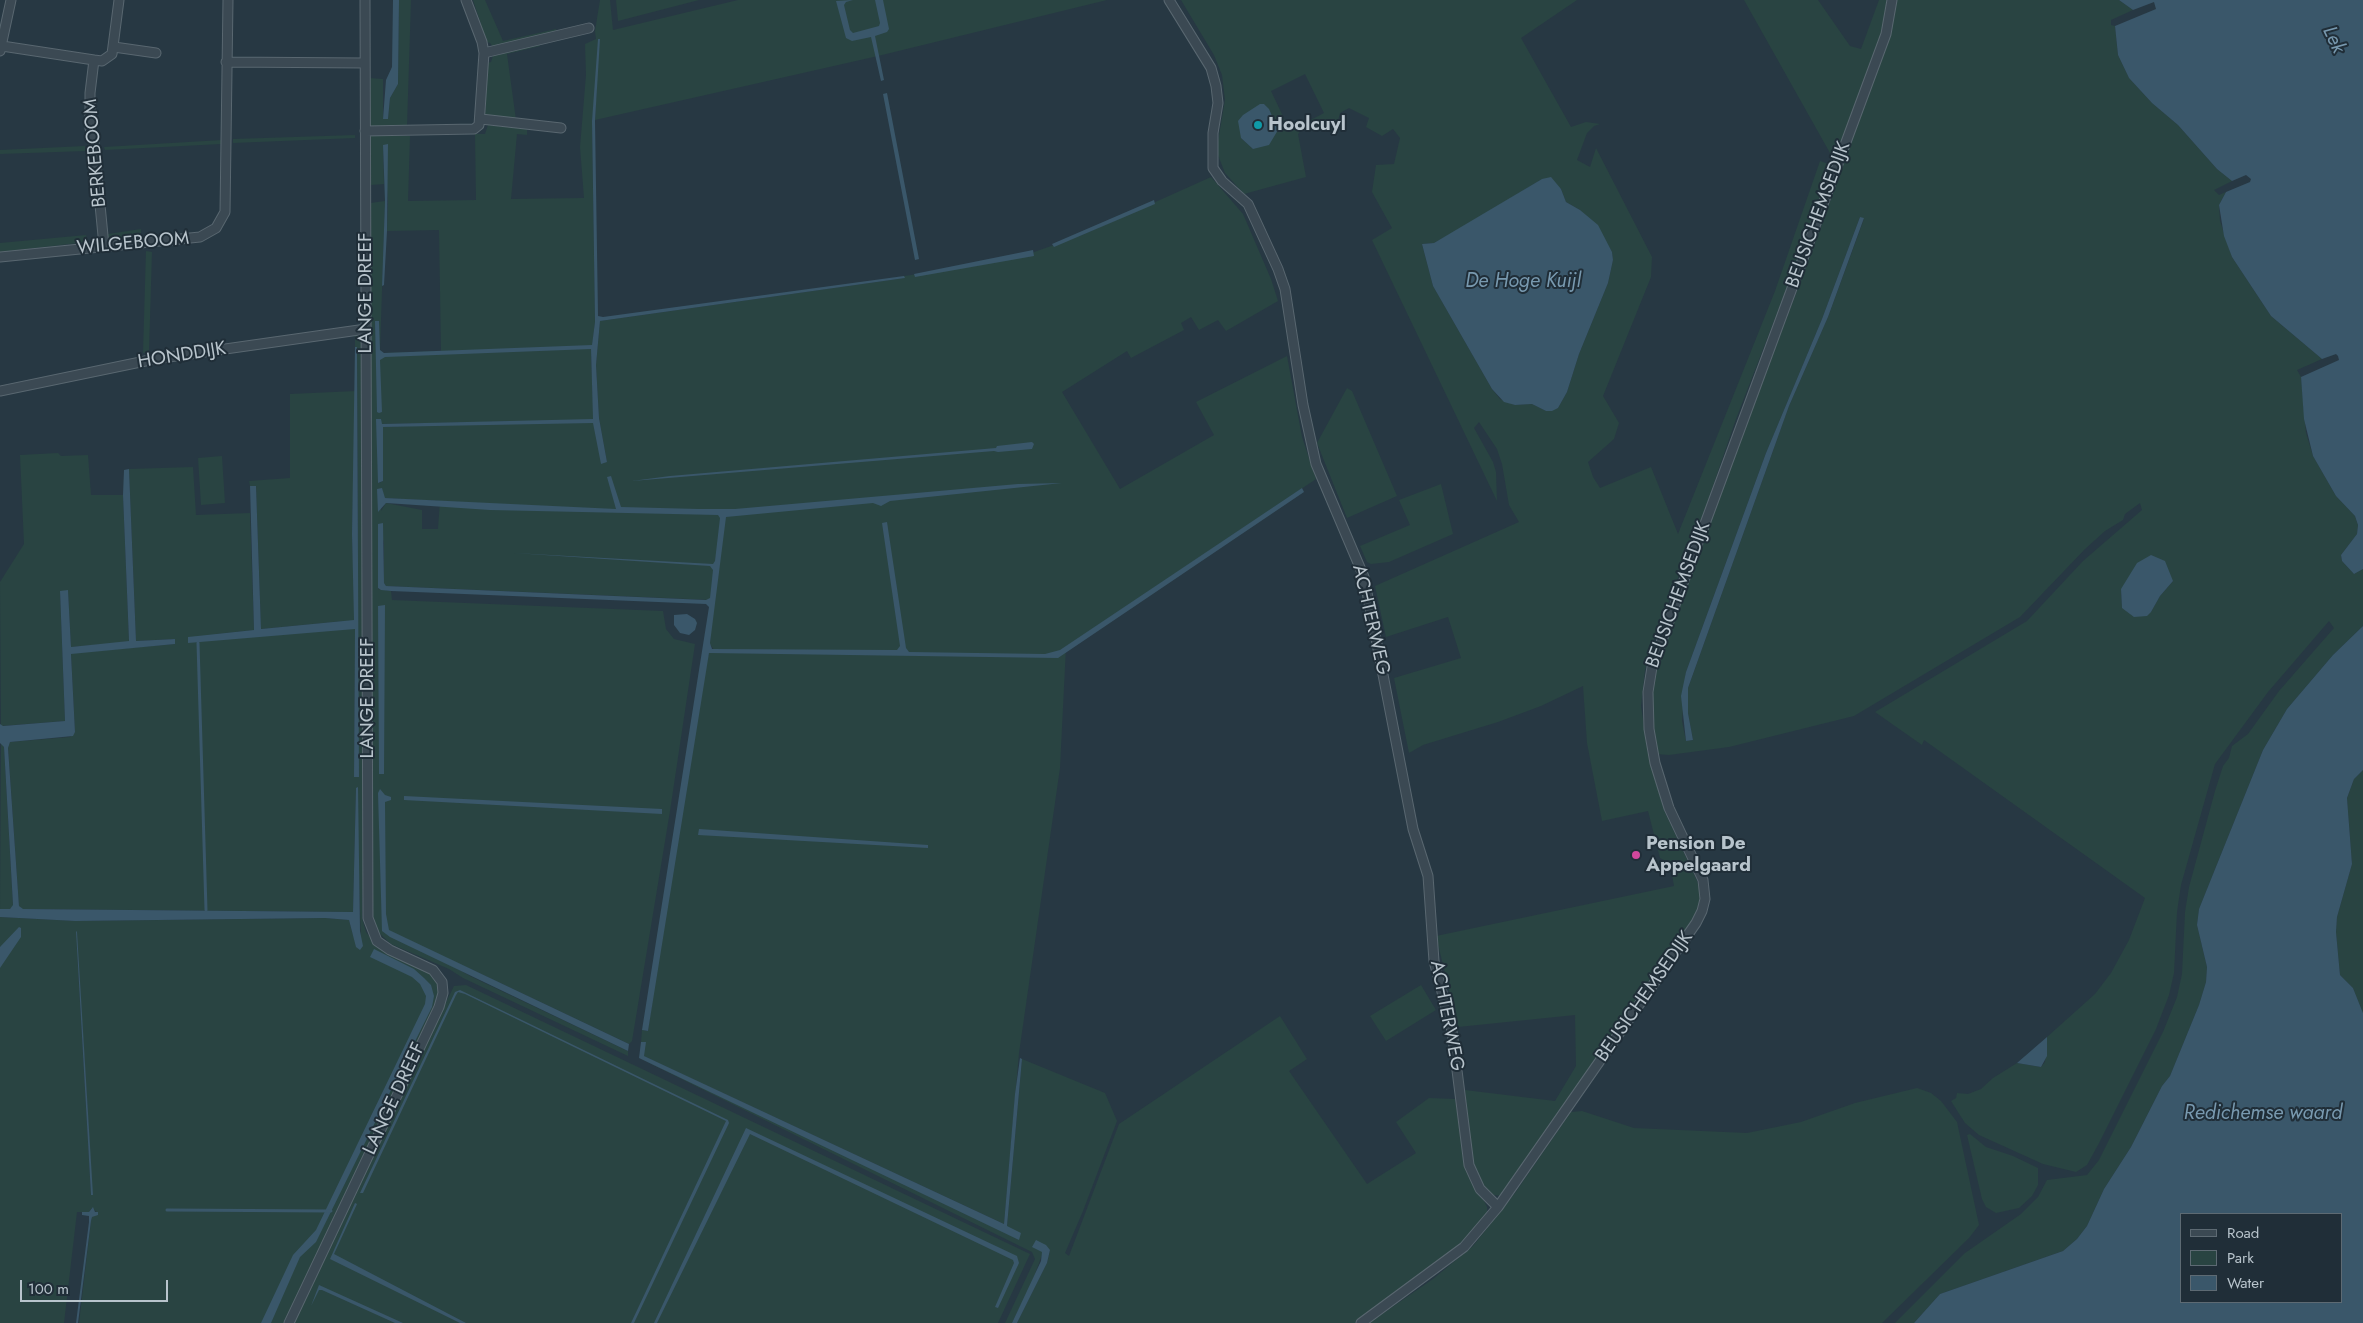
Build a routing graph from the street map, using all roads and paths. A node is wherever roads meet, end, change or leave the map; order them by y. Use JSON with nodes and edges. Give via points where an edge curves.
{"nodes":[{"id":1,"x":11,"y":0,"type":"edge"},
{"id":2,"x":120,"y":0,"type":"edge"},
{"id":3,"x":228,"y":0,"type":"edge"},
{"id":4,"x":365,"y":0,"type":"edge"},
{"id":5,"x":466,"y":0,"type":"edge"},
{"id":6,"x":1169,"y":0,"type":"edge"},
{"id":7,"x":1892,"y":0,"type":"edge"},
{"id":8,"x":589,"y":28,"type":"dead end"},
{"id":9,"x":1,"y":48,"type":"edge"},
{"id":10,"x":114,"y":48,"type":"junction"},
{"id":11,"x":156,"y":53,"type":"dead end"},
{"id":12,"x":484,"y":54,"type":"junction"},
{"id":13,"x":94,"y":60,"type":"junction"},
{"id":14,"x":226,"y":62,"type":"junction"},
{"id":15,"x":365,"y":63,"type":"junction"},
{"id":16,"x":481,"y":119,"type":"junction"},
{"id":17,"x":560,"y":128,"type":"dead end"},
{"id":18,"x":365,"y":131,"type":"junction"},
{"id":19,"x":104,"y":246,"type":"junction"},
{"id":20,"x":0,"y":257,"type":"edge"},
{"id":21,"x":366,"y":329,"type":"junction"},
{"id":22,"x":0,"y":391,"type":"edge"},
{"id":23,"x":1498,"y":1207,"type":"junction"},
{"id":24,"x":289,"y":1323,"type":"edge"},
{"id":25,"x":1361,"y":1323,"type":"edge"}],
"edges":[{"from":1,"to":9,"type":"street"},
{"from":2,"to":10,"type":"street"},
{"from":3,"to":14,"type":"street","name":"WILGEBOOM"},
{"from":4,"to":15,"type":"street","name":"LANGE DREEF"},
{"from":5,"to":12,"type":"street"},
{"from":6,"to":23,"type":"street","name":"ACHTERWEG","via":[[1211,68],[1218,103],[1213,133],[1213,168],[1222,181],[1248,204],[1278,269],[1316,464],[1364,577],[1413,828],[1428,876],[1434,961],[1452,1031],[1469,1164],[1480,1189]]},
{"from":7,"to":23,"type":"street","name":"BEUSICHEMSEDIJK","via":[[1886,34],[1652,667],[1648,692],[1649,729],[1655,763],[1669,808],[1703,880],[1705,900],[1702,911]]},
{"from":8,"to":12,"type":"street"},
{"from":9,"to":13,"type":"street"},
{"from":10,"to":11,"type":"street"},
{"from":10,"to":13,"type":"street","via":[[108,58]]},
{"from":12,"to":16,"type":"street"},
{"from":13,"to":19,"type":"street","name":"BERKEBOOM","via":[[90,128]]},
{"from":14,"to":15,"type":"street"},
{"from":14,"to":19,"type":"street","name":"WILGEBOOM","via":[[225,212],[216,228],[200,237]]},
{"from":15,"to":18,"type":"street","name":"LANGE DREEF"},
{"from":16,"to":17,"type":"street"},
{"from":16,"to":18,"type":"street","via":[[480,125],[474,129]]},
{"from":18,"to":21,"type":"street","name":"LANGE DREEF"},
{"from":19,"to":20,"type":"street","name":"WILGEBOOM"},
{"from":21,"to":22,"type":"street","name":"HONDDIJK","via":[[154,359]]},
{"from":21,"to":24,"type":"street","name":"LANGE DREEF","via":[[368,918],[377,941],[433,970],[442,982],[444,993]]},
{"from":23,"to":25,"type":"street","name":"BEUSICHEMSEDIJK","via":[[1464,1247]]}]}
